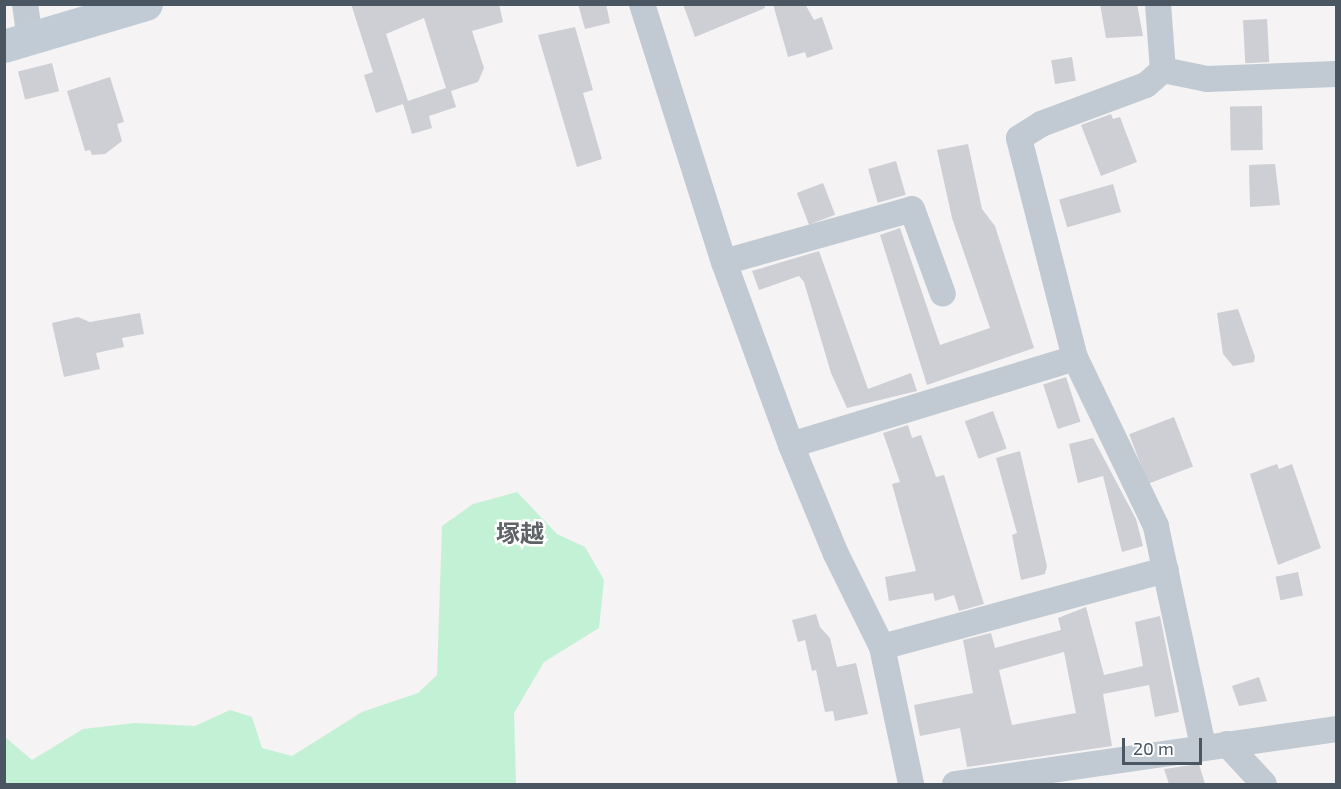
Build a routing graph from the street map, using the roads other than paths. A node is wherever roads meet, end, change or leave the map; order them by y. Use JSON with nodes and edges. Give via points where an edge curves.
{"nodes":[{"id":1,"x":26,"y":4,"type":"edge"},
{"id":2,"x":146,"y":4,"type":"edge"},
{"id":3,"x":642,"y":4,"type":"edge"},
{"id":4,"x":1158,"y":4,"type":"edge"},
{"id":5,"x":17,"y":42,"type":"edge"},
{"id":6,"x":1163,"y":70,"type":"junction"},
{"id":7,"x":1336,"y":74,"type":"edge"},
{"id":8,"x":724,"y":262,"type":"junction"},
{"id":9,"x":943,"y":294,"type":"dead end"},
{"id":10,"x":1075,"y":358,"type":"junction"},
{"id":11,"x":791,"y":445,"type":"junction"},
{"id":12,"x":1166,"y":570,"type":"junction"},
{"id":13,"x":882,"y":646,"type":"junction"},
{"id":14,"x":1336,"y":729,"type":"edge"},
{"id":15,"x":1215,"y":745,"type":"junction"},
{"id":16,"x":911,"y":784,"type":"edge"},
{"id":17,"x":955,"y":784,"type":"edge"},
{"id":18,"x":1264,"y":784,"type":"edge"}],
"edges":[{"from":1,"to":5,"type":"street"},
{"from":2,"to":5,"type":"main road"},
{"from":3,"to":8,"type":"street"},
{"from":4,"to":6,"type":"street"},
{"from":6,"to":7,"type":"street","via":[[1208,79]]},
{"from":6,"to":10,"type":"street","via":[[1146,85],[1041,124],[1019,138]]},
{"from":8,"to":9,"type":"street","via":[[912,208]]},
{"from":8,"to":11,"type":"street"},
{"from":10,"to":11,"type":"street"},
{"from":10,"to":12,"type":"street","via":[[1139,486],[1156,526]]},
{"from":11,"to":13,"type":"street","via":[[836,554]]},
{"from":12,"to":13,"type":"street"},
{"from":12,"to":15,"type":"street"},
{"from":13,"to":16,"type":"street"},
{"from":14,"to":15,"type":"street"},
{"from":15,"to":17,"type":"street"},
{"from":15,"to":18,"type":"street"}]}
